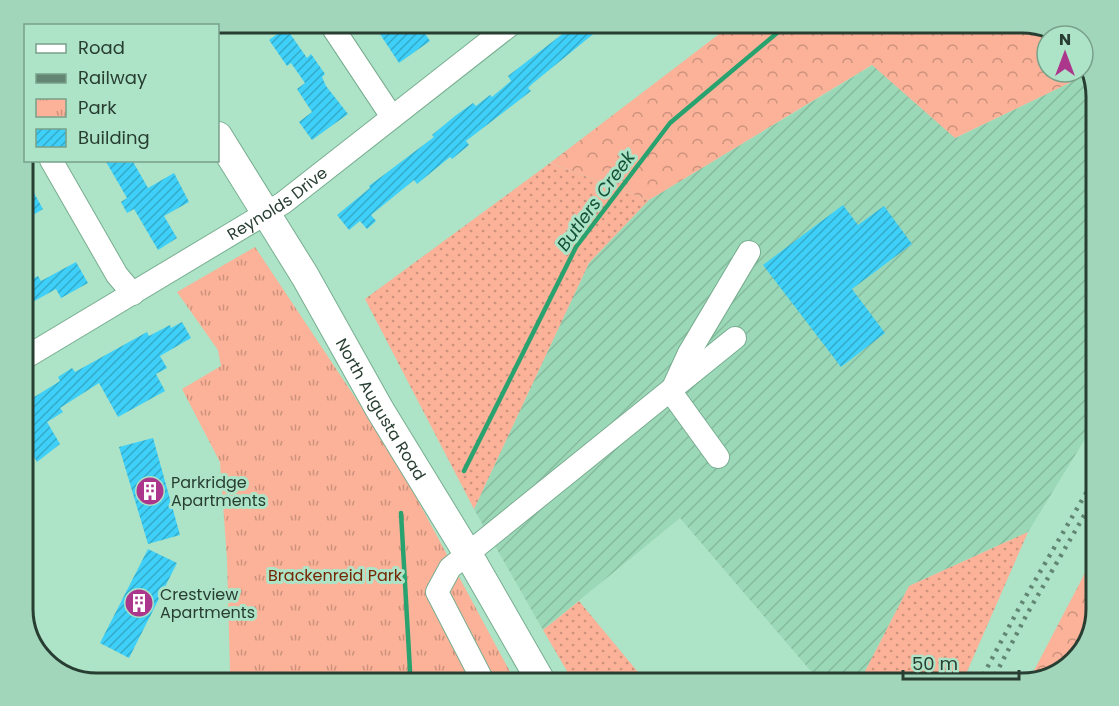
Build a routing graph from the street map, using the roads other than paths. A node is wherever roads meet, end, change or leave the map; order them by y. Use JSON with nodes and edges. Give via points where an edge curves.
{"nodes":[{"id":1,"x":335,"y":33,"type":"edge"},
{"id":2,"x":500,"y":33,"type":"edge"},
{"id":3,"x":392,"y":117,"type":"junction"},
{"id":4,"x":219,"y":138,"type":"edge"},
{"id":5,"x":52,"y":162,"type":"edge"},
{"id":6,"x":265,"y":214,"type":"junction"},
{"id":7,"x":749,"y":252,"type":"dead end"},
{"id":8,"x":133,"y":294,"type":"junction"},
{"id":9,"x":735,"y":338,"type":"dead end"},
{"id":10,"x":33,"y":353,"type":"edge"},
{"id":11,"x":671,"y":392,"type":"junction"},
{"id":12,"x":718,"y":457,"type":"dead end"},
{"id":13,"x":468,"y":554,"type":"junction"},
{"id":14,"x":478,"y":673,"type":"edge"},
{"id":15,"x":536,"y":673,"type":"edge"}],
"edges":[{"from":1,"to":3,"type":"street"},
{"from":2,"to":3,"type":"street","name":"Reynolds Drive"},
{"from":3,"to":6,"type":"street","name":"Reynolds Drive"},
{"from":4,"to":6,"type":"main road","name":"North Augusta Road"},
{"from":5,"to":8,"type":"street","via":[[117,275]]},
{"from":6,"to":8,"type":"street","name":"Reynolds Drive"},
{"from":6,"to":13,"type":"main road","name":"North Augusta Road"},
{"from":7,"to":11,"type":"street","via":[[688,353]]},
{"from":8,"to":10,"type":"street","name":"Reynolds Drive"},
{"from":9,"to":11,"type":"street"},
{"from":11,"to":12,"type":"street"},
{"from":11,"to":13,"type":"street"},
{"from":13,"to":14,"type":"street","via":[[450,568],[436,592]]},
{"from":13,"to":15,"type":"main road","name":"North Augusta Road"}]}
